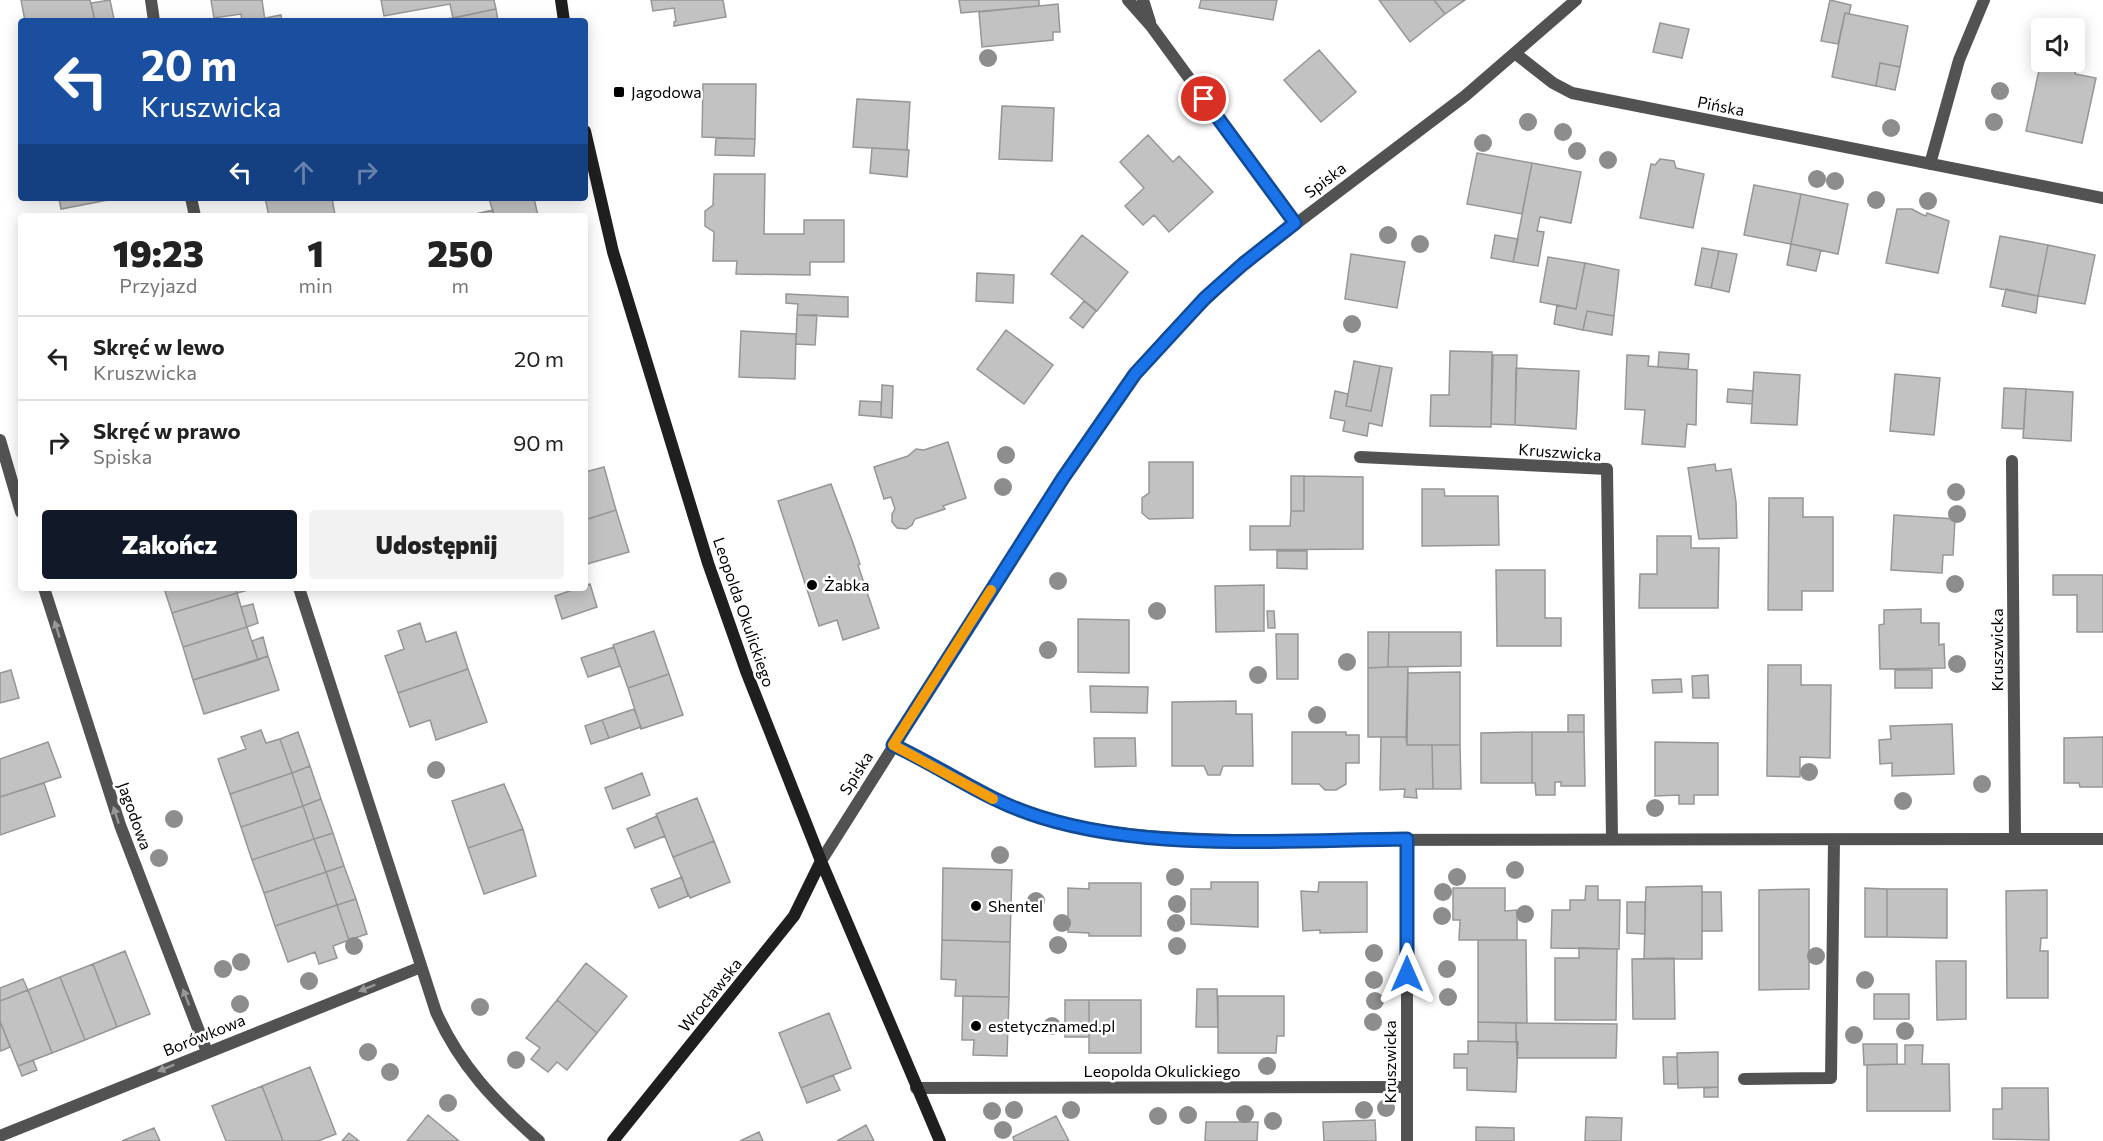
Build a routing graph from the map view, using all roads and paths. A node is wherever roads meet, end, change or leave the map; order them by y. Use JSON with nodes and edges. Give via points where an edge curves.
{"nodes":[{"id":1,"x":151,"y":0,"type":"edge"},
{"id":2,"x":561,"y":0,"type":"edge"},
{"id":3,"x":1128,"y":0,"type":"edge"},
{"id":4,"x":1143,"y":0,"type":"edge"},
{"id":5,"x":1576,"y":0,"type":"edge"},
{"id":6,"x":1984,"y":0,"type":"edge"},
{"id":7,"x":154,"y":18,"type":"edge"},
{"id":8,"x":564,"y":18,"type":"edge"},
{"id":9,"x":1151,"y":26,"type":"junction"},
{"id":10,"x":1516,"y":54,"type":"junction"},
{"id":11,"x":588,"y":143,"type":"edge"},
{"id":12,"x":1930,"y":164,"type":"junction"},
{"id":13,"x":2103,"y":198,"type":"edge"},
{"id":14,"x":1295,"y":223,"type":"junction"},
{"id":15,"x":0,"y":440,"type":"edge"},
{"id":16,"x":1360,"y":457,"type":"dead end"},
{"id":17,"x":2012,"y":461,"type":"dead end"},
{"id":18,"x":18,"y":502,"type":"edge"},
{"id":19,"x":45,"y":591,"type":"edge"},
{"id":20,"x":299,"y":591,"type":"edge"},
{"id":21,"x":893,"y":745,"type":"junction"},
{"id":22,"x":1612,"y":838,"type":"junction"},
{"id":23,"x":1407,"y":839,"type":"junction"},
{"id":24,"x":2015,"y":839,"type":"junction"},
{"id":25,"x":2103,"y":839,"type":"edge"},
{"id":26,"x":1834,"y":840,"type":"junction"},
{"id":27,"x":821,"y":861,"type":"junction"},
{"id":28,"x":421,"y":967,"type":"junction"},
{"id":29,"x":207,"y":1052,"type":"junction"},
{"id":30,"x":1744,"y":1079,"type":"dead end"},
{"id":31,"x":916,"y":1088,"type":"junction"},
{"id":32,"x":1407,"y":1088,"type":"junction"},
{"id":33,"x":0,"y":1136,"type":"edge"},
{"id":34,"x":539,"y":1141,"type":"edge"},
{"id":35,"x":613,"y":1141,"type":"edge"},
{"id":36,"x":940,"y":1141,"type":"edge"},
{"id":37,"x":1407,"y":1141,"type":"edge"}],
"edges":[{"from":1,"to":7,"type":"street"},
{"from":2,"to":8,"type":"street"},
{"from":3,"to":9,"type":"street"},
{"from":4,"to":9,"type":"street"},
{"from":5,"to":10,"type":"street","name":"Spiska"},
{"from":6,"to":12,"type":"street","via":[[1959,60]]},
{"from":9,"to":14,"type":"street"},
{"from":10,"to":12,"type":"street","name":"Pińska","via":[[1572,93]]},
{"from":10,"to":14,"type":"street","name":"Spiska"},
{"from":11,"to":27,"type":"street","name":"Leopolda Okulickiego","via":[[622,285],[708,563]]},
{"from":12,"to":13,"type":"street","name":"Pińska"},
{"from":14,"to":21,"type":"street","name":"Spiska","via":[[1205,298],[1135,374],[1063,478]]},
{"from":15,"to":18,"type":"street"},
{"from":16,"to":22,"type":"street","name":"Kruszwicka","via":[[1607,469]]},
{"from":17,"to":24,"type":"street","name":"Kruszwicka"},
{"from":29,"to":19,"type":"street","name":"Jagodowa","one_way":true,"via":[[120,825]]},
{"from":20,"to":28,"type":"street"},
{"from":21,"to":23,"type":"street","via":[[990,797],[1039,817],[1097,831],[1176,839]]},
{"from":21,"to":27,"type":"street","name":"Spiska"},
{"from":22,"to":23,"type":"street"},
{"from":22,"to":26,"type":"street"},
{"from":23,"to":32,"type":"street","name":"Kruszwicka"},
{"from":24,"to":25,"type":"street"},
{"from":24,"to":26,"type":"street"},
{"from":26,"to":30,"type":"street","via":[[1831,1078]]},
{"from":27,"to":31,"type":"street","name":"Leopolda Okulickiego"},
{"from":27,"to":35,"type":"street","name":"Wrocławska","via":[[794,916]]},
{"from":28,"to":29,"type":"street","name":"Borówkowa","one_way":true},
{"from":28,"to":34,"type":"street","via":[[436,1012],[459,1058],[483,1088]]},
{"from":29,"to":33,"type":"street","name":"Borówkowa","one_way":true},
{"from":31,"to":32,"type":"street","name":"Leopolda Okulickiego"},
{"from":31,"to":36,"type":"street","name":"Leopolda Okulickiego"},
{"from":32,"to":37,"type":"street","name":"Kruszwicka"}]}
